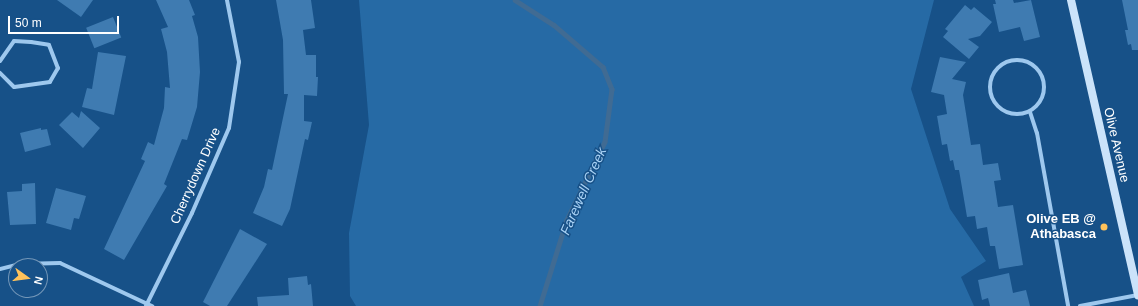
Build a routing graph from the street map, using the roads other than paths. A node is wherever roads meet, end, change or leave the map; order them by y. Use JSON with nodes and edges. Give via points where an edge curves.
{"nodes":[{"id":1,"x":226,"y":0,"type":"edge"},
{"id":2,"x":1071,"y":0,"type":"edge"},
{"id":3,"x":0,"y":61,"type":"edge"},
{"id":4,"x":0,"y":73,"type":"edge"},
{"id":5,"x":1030,"y":112,"type":"junction"},
{"id":6,"x":0,"y":269,"type":"edge"},
{"id":7,"x":1138,"y":295,"type":"edge"},
{"id":8,"x":148,"y":305,"type":"edge"},
{"id":9,"x":1068,"y":306,"type":"edge"},
{"id":10,"x":1080,"y":306,"type":"edge"}],
"edges":[{"from":1,"to":8,"type":"street","name":"Cherrydown Drive","via":[[239,62],[229,128]]},
{"from":2,"to":7,"type":"main road","name":"Olive Avenue"},
{"from":3,"to":4,"type":"street","via":[[14,41],[31,42],[50,45],[58,68],[50,82],[14,87]]},
{"from":5,"to":5,"type":"street","via":[[1005,112],[992,100],[992,74],[1005,62],[1024,60],[1039,71],[1044,89],[1042,98]]},
{"from":5,"to":9,"type":"street","via":[[1037,133]]},
{"from":6,"to":8,"type":"street","via":[[20,264],[60,263]]},
{"from":7,"to":10,"type":"street"}]}
